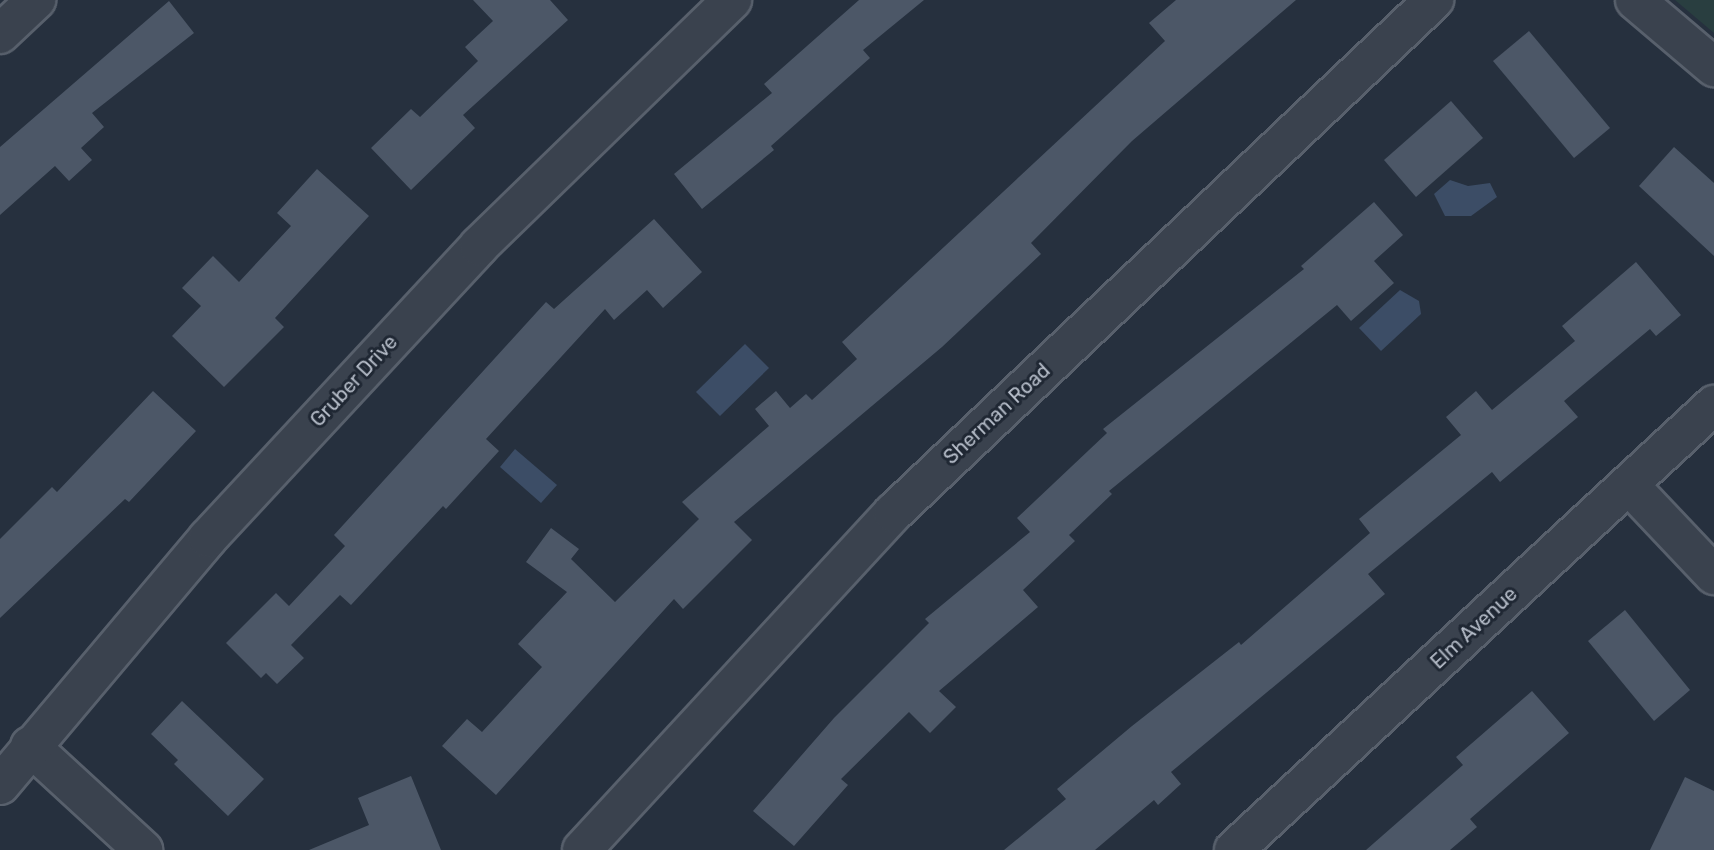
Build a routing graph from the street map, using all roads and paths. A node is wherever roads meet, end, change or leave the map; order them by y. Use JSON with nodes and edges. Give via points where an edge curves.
{"nodes":[{"id":1,"x":36,"y":0,"type":"edge"},
{"id":2,"x":732,"y":0,"type":"edge"},
{"id":3,"x":1434,"y":0,"type":"edge"},
{"id":4,"x":1635,"y":0,"type":"edge"},
{"id":5,"x":0,"y":34,"type":"edge"},
{"id":6,"x":1714,"y":67,"type":"edge"},
{"id":7,"x":1714,"y":405,"type":"edge"},
{"id":8,"x":1629,"y":485,"type":"junction"},
{"id":9,"x":1714,"y":575,"type":"edge"},
{"id":10,"x":30,"y":746,"type":"junction"},
{"id":11,"x":0,"y":785,"type":"edge"},
{"id":12,"x":143,"y":850,"type":"edge"},
{"id":13,"x":582,"y":850,"type":"edge"},
{"id":14,"x":1234,"y":850,"type":"edge"}],
"edges":[{"from":1,"to":5,"type":"street"},
{"from":2,"to":10,"type":"street","name":"Gruber Drive","via":[[479,246],[208,538]]},
{"from":3,"to":13,"type":"street","name":"Sherman Road","via":[[893,513]]},
{"from":4,"to":6,"type":"street"},
{"from":7,"to":8,"type":"street","name":"Elm Avenue"},
{"from":8,"to":9,"type":"street"},
{"from":8,"to":14,"type":"street","name":"Elm Avenue"},
{"from":10,"to":11,"type":"street","name":"Gruber Drive"},
{"from":10,"to":12,"type":"street"}]}
